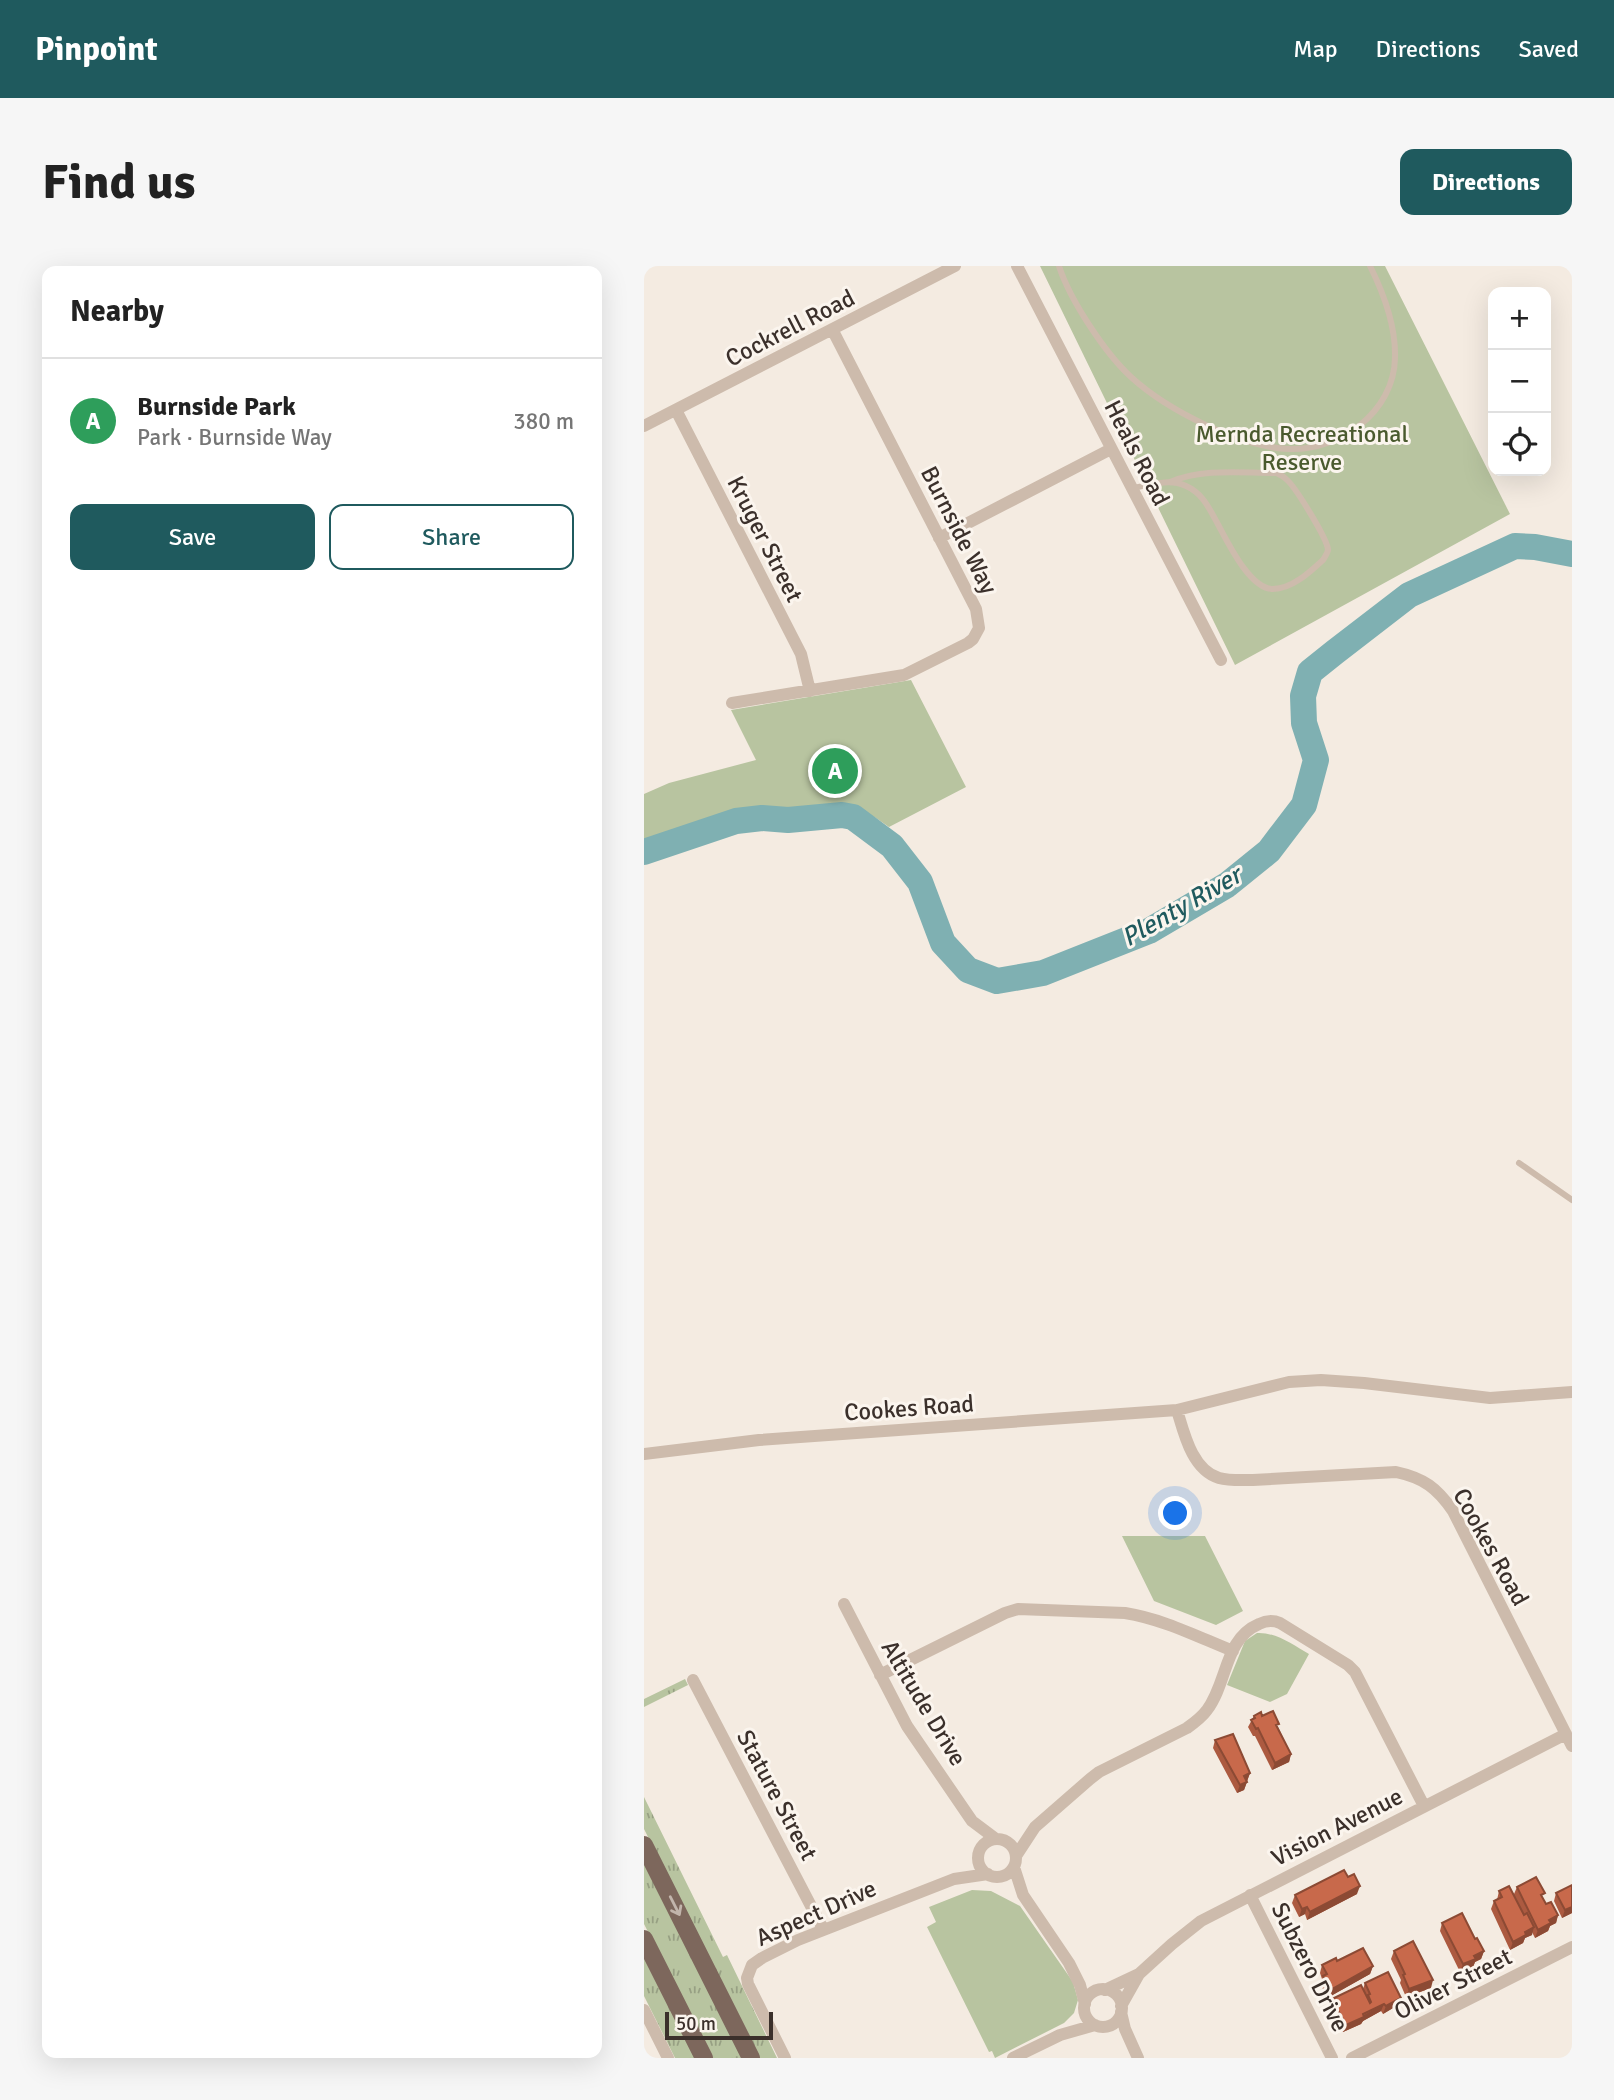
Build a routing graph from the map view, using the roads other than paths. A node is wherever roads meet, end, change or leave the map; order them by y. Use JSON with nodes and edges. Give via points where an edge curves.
{"nodes":[{"id":1,"x":956,"y":266,"type":"edge"},
{"id":2,"x":1017,"y":266,"type":"edge"},
{"id":3,"x":1059,"y":266,"type":"edge"},
{"id":4,"x":1370,"y":266,"type":"edge"},
{"id":5,"x":832,"y":330,"type":"junction"},
{"id":6,"x":676,"y":410,"type":"junction"},
{"id":7,"x":644,"y":426,"type":"edge"},
{"id":8,"x":1111,"y":449,"type":"junction"},
{"id":9,"x":1170,"y":482,"type":"junction"},
{"id":10,"x":1131,"y":489,"type":"junction"},
{"id":11,"x":939,"y":538,"type":"junction"},
{"id":12,"x":1221,"y":660,"type":"dead end"},
{"id":13,"x":810,"y":691,"type":"junction"},
{"id":14,"x":732,"y":703,"type":"dead end"},
{"id":15,"x":1519,"y":1163,"type":"dead end"},
{"id":16,"x":1572,"y":1200,"type":"edge"},
{"id":17,"x":1572,"y":1392,"type":"edge"},
{"id":18,"x":1177,"y":1410,"type":"junction"},
{"id":19,"x":644,"y":1454,"type":"edge"},
{"id":20,"x":844,"y":1604,"type":"dead end"},
{"id":21,"x":1233,"y":1651,"type":"junction"},
{"id":22,"x":880,"y":1675,"type":"junction"},
{"id":23,"x":693,"y":1680,"type":"dead end"},
{"id":24,"x":1566,"y":1734,"type":"junction"},
{"id":25,"x":1572,"y":1746,"type":"edge"},
{"id":26,"x":1424,"y":1806,"type":"junction"},
{"id":27,"x":972,"y":1821,"type":"junction"},
{"id":28,"x":1035,"y":1828,"type":"junction"},
{"id":29,"x":1000,"y":1840,"type":"junction"},
{"id":30,"x":644,"y":1845,"type":"edge"},
{"id":31,"x":979,"y":1854,"type":"junction"},
{"id":32,"x":1015,"y":1861,"type":"junction"},
{"id":33,"x":994,"y":1876,"type":"junction"},
{"id":34,"x":954,"y":1879,"type":"junction"},
{"id":35,"x":1023,"y":1895,"type":"junction"},
{"id":36,"x":1250,"y":1895,"type":"junction"},
{"id":37,"x":823,"y":1929,"type":"junction"},
{"id":38,"x":644,"y":1940,"type":"edge"},
{"id":39,"x":1572,"y":1947,"type":"edge"},
{"id":40,"x":1069,"y":1963,"type":"junction"},
{"id":41,"x":1139,"y":1974,"type":"junction"},
{"id":42,"x":1102,"y":1990,"type":"junction"},
{"id":43,"x":1084,"y":2007,"type":"junction"},
{"id":44,"x":1121,"y":2009,"type":"junction"},
{"id":45,"x":644,"y":2010,"type":"edge"},
{"id":46,"x":1100,"y":2026,"type":"junction"},
{"id":47,"x":1060,"y":2035,"type":"junction"},
{"id":48,"x":1136,"y":2054,"type":"edge"},
{"id":49,"x":668,"y":2058,"type":"edge"},
{"id":50,"x":704,"y":2058,"type":"edge"},
{"id":51,"x":751,"y":2058,"type":"edge"},
{"id":52,"x":785,"y":2058,"type":"edge"},
{"id":53,"x":1013,"y":2058,"type":"edge"},
{"id":54,"x":1332,"y":2058,"type":"edge"},
{"id":55,"x":1352,"y":2058,"type":"edge"}],
"edges":[{"from":1,"to":5,"type":"street","name":"Cockrell Road"},
{"from":2,"to":8,"type":"street","name":"Heals Road"},
{"from":3,"to":4,"type":"lane","via":[[1072,295],[1111,354],[1147,391],[1216,430],[1244,441],[1290,449],[1316,447],[1351,433],[1366,421],[1389,386],[1395,343]]},
{"from":5,"to":6,"type":"street","name":"Cockrell Road"},
{"from":5,"to":11,"type":"street","name":"Burnside Way"},
{"from":6,"to":7,"type":"street","name":"Cockrell Road"},
{"from":6,"to":13,"type":"street","name":"Kruger Street","via":[[801,654]]},
{"from":8,"to":10,"type":"street","name":"Heals Road"},
{"from":8,"to":11,"type":"street"},
{"from":9,"to":9,"type":"lane","via":[[1185,485],[1202,497],[1242,566],[1260,585],[1273,589],[1291,584],[1323,560],[1328,550],[1283,476],[1205,472]]},
{"from":9,"to":10,"type":"lane"},
{"from":10,"to":12,"type":"street","name":"Heals Road"},
{"from":11,"to":13,"type":"street","name":"Burnside Way","via":[[978,615],[979,628],[973,639],[904,675]]},
{"from":13,"to":14,"type":"street","name":"Burnside Way"},
{"from":15,"to":16,"type":"lane"},
{"from":17,"to":18,"type":"street","name":"Cookes Road","via":[[1490,1398],[1321,1380],[1289,1382]]},
{"from":18,"to":19,"type":"street","name":"Cookes Road","via":[[759,1440]]},
{"from":18,"to":24,"type":"street","name":"Cookes Road","via":[[1197,1460],[1218,1478],[1396,1472],[1435,1488],[1453,1511]]},
{"from":20,"to":22,"type":"street","name":"Altitude Drive"},
{"from":21,"to":22,"type":"street","via":[[1154,1619],[1125,1613],[1018,1609]]},
{"from":21,"to":26,"type":"street","via":[[1239,1637],[1251,1627],[1273,1620],[1348,1665]]},
{"from":21,"to":28,"type":"street","via":[[1207,1710],[1192,1724],[1099,1772]]},
{"from":22,"to":27,"type":"street","name":"Altitude Drive","via":[[908,1726]]},
{"from":23,"to":37,"type":"street","name":"Stature Street"},
{"from":24,"to":25,"type":"street","name":"Cookes Road"},
{"from":24,"to":26,"type":"street","name":"Vision Avenue"},
{"from":26,"to":36,"type":"street","name":"Vision Avenue"},
{"from":27,"to":29,"type":"street","name":"Altitude Drive"},
{"from":27,"to":31,"type":"street","name":"Altitude Drive"},
{"from":28,"to":29,"type":"street"},
{"from":28,"to":32,"type":"street"},
{"from":29,"to":31,"type":"street","via":[[987,1842]]},
{"from":29,"to":32,"type":"street","via":[[1012,1846]]},
{"from":30,"to":51,"type":"main road","one_way":true},
{"from":31,"to":33,"type":"street","via":[[979,1865]]},
{"from":31,"to":34,"type":"street","name":"Aspect Drive"},
{"from":32,"to":33,"type":"street","via":[[1006,1875]]},
{"from":32,"to":35,"type":"street"},
{"from":33,"to":34,"type":"street","name":"Aspect Drive"},
{"from":33,"to":35,"type":"street"},
{"from":34,"to":37,"type":"street","name":"Aspect Drive"},
{"from":35,"to":40,"type":"street"},
{"from":36,"to":41,"type":"street","name":"Vision Avenue","via":[[1187,1931]]},
{"from":36,"to":54,"type":"street","name":"Subzero Drive"},
{"from":37,"to":52,"type":"street","name":"Aspect Drive","via":[[762,1958],[748,1971],[751,1993]]},
{"from":38,"to":50,"type":"main road"},
{"from":39,"to":55,"type":"street","name":"Oliver Street"},
{"from":40,"to":42,"type":"street"},
{"from":40,"to":43,"type":"street"},
{"from":41,"to":42,"type":"street","name":"Vision Avenue"},
{"from":41,"to":44,"type":"street","name":"Vision Avenue"},
{"from":42,"to":43,"type":"street","via":[[1090,1995]]},
{"from":42,"to":44,"type":"street","via":[[1116,1995]]},
{"from":43,"to":46,"type":"street","via":[[1088,2019]]},
{"from":43,"to":47,"type":"street"},
{"from":44,"to":46,"type":"street","via":[[1115,2022]]},
{"from":44,"to":48,"type":"street"},
{"from":45,"to":49,"type":"street"},
{"from":46,"to":47,"type":"street"},
{"from":46,"to":48,"type":"street"},
{"from":47,"to":53,"type":"street"}]}
